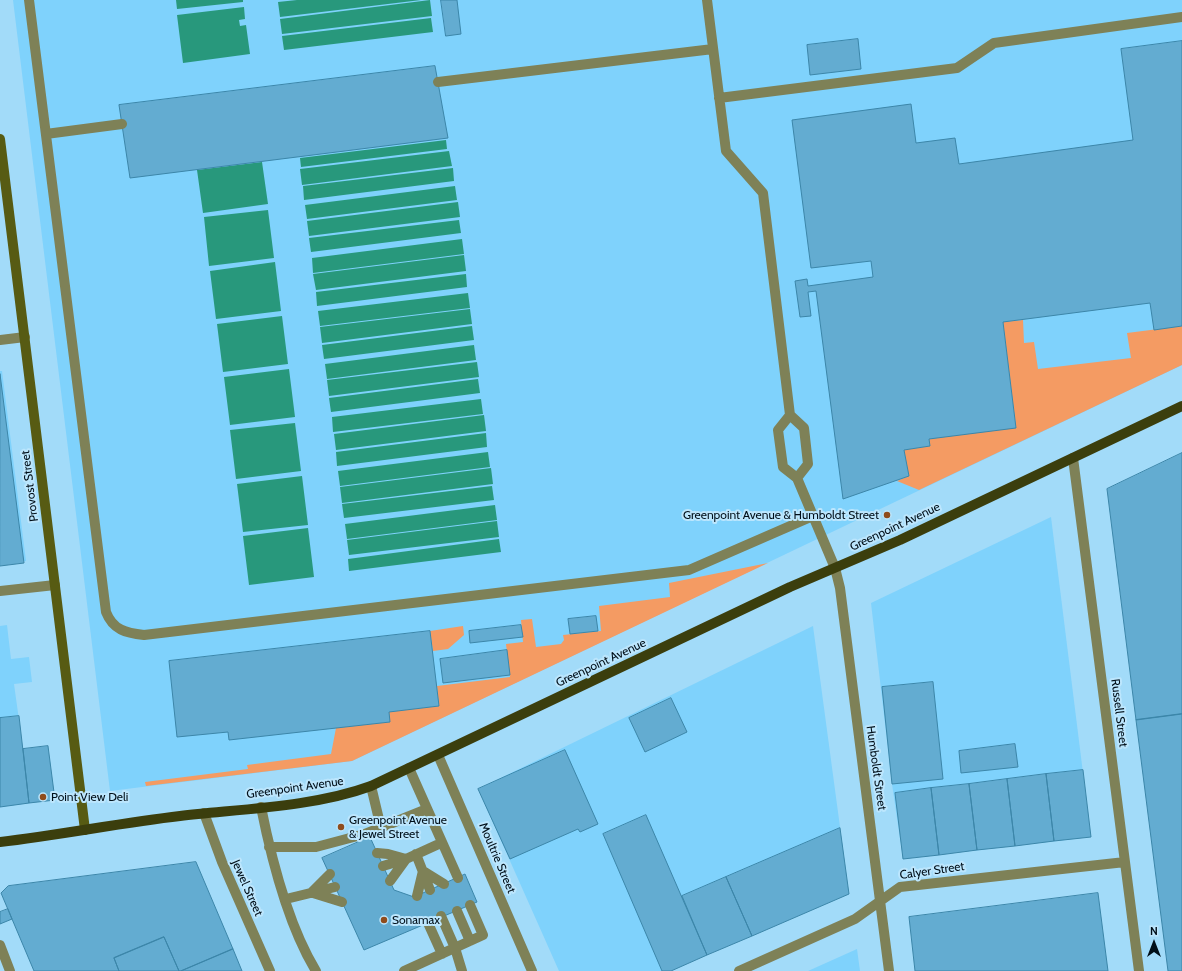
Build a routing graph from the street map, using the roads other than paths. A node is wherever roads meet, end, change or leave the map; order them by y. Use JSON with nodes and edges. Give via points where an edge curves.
{"nodes":[{"id":1,"x":29,"y":0,"type":"edge"},
{"id":2,"x":707,"y":0,"type":"edge"},
{"id":3,"x":1182,"y":17,"type":"edge"},
{"id":4,"x":713,"y":49,"type":"junction"},
{"id":5,"x":438,"y":82,"type":"dead end"},
{"id":6,"x":719,"y":98,"type":"junction"},
{"id":7,"x":122,"y":124,"type":"dead end"},
{"id":8,"x":46,"y":134,"type":"junction"},
{"id":9,"x":0,"y":139,"type":"edge"},
{"id":10,"x":25,"y":337,"type":"junction"},
{"id":11,"x":0,"y":340,"type":"edge"},
{"id":12,"x":1182,"y":406,"type":"edge"},
{"id":13,"x":790,"y":415,"type":"junction"},
{"id":14,"x":1073,"y":458,"type":"junction"},
{"id":15,"x":797,"y":478,"type":"junction"},
{"id":16,"x":813,"y":516,"type":"junction"},
{"id":17,"x":835,"y":568,"type":"junction"},
{"id":18,"x":55,"y":585,"type":"junction"},
{"id":19,"x":0,"y":591,"type":"edge"},
{"id":20,"x":438,"y":755,"type":"junction"},
{"id":21,"x":409,"y":768,"type":"junction"},
{"id":22,"x":371,"y":786,"type":"junction"},
{"id":23,"x":261,"y":807,"type":"junction"},
{"id":24,"x":427,"y":809,"type":"junction"},
{"id":25,"x":204,"y":813,"type":"junction"},
{"id":26,"x":381,"y":828,"type":"junction"},
{"id":27,"x":85,"y":830,"type":"junction"},
{"id":28,"x":0,"y":842,"type":"edge"},
{"id":29,"x":441,"y":843,"type":"junction"},
{"id":30,"x":269,"y":847,"type":"junction"},
{"id":31,"x":378,"y":854,"type":"dead end"},
{"id":32,"x":416,"y":854,"type":"junction"},
{"id":33,"x":406,"y":859,"type":"junction"},
{"id":34,"x":1125,"y":862,"type":"junction"},
{"id":35,"x":383,"y":866,"type":"dead end"},
{"id":36,"x":423,"y":871,"type":"junction"},
{"id":37,"x":330,"y":874,"type":"dead end"},
{"id":38,"x":458,"y":878,"type":"dead end"},
{"id":39,"x":390,"y":881,"type":"dead end"},
{"id":40,"x":444,"y":884,"type":"dead end"},
{"id":41,"x":335,"y":887,"type":"dead end"},
{"id":42,"x":430,"y":890,"type":"dead end"},
{"id":43,"x":311,"y":893,"type":"junction"},
{"id":44,"x":417,"y":896,"type":"dead end"},
{"id":45,"x":286,"y":899,"type":"junction"},
{"id":46,"x":880,"y":901,"type":"junction"},
{"id":47,"x":342,"y":902,"type":"dead end"},
{"id":48,"x":470,"y":905,"type":"dead end"},
{"id":49,"x":457,"y":911,"type":"dead end"},
{"id":50,"x":441,"y":916,"type":"dead end"},
{"id":51,"x":428,"y":923,"type":"dead end"},
{"id":52,"x":470,"y":941,"type":"junction"},
{"id":53,"x":0,"y":945,"type":"edge"},
{"id":54,"x":455,"y":948,"type":"junction"},
{"id":55,"x":442,"y":954,"type":"junction"},
{"id":56,"x":10,"y":971,"type":"edge"},
{"id":57,"x":270,"y":971,"type":"edge"},
{"id":58,"x":316,"y":971,"type":"edge"},
{"id":59,"x":404,"y":971,"type":"edge"},
{"id":60,"x":462,"y":971,"type":"edge"},
{"id":61,"x":532,"y":971,"type":"edge"},
{"id":62,"x":739,"y":971,"type":"edge"},
{"id":63,"x":889,"y":971,"type":"edge"},
{"id":64,"x":1139,"y":971,"type":"edge"}],
"edges":[{"from":1,"to":8,"type":"street"},
{"from":2,"to":4,"type":"street"},
{"from":3,"to":6,"type":"street","via":[[994,43],[957,68]]},
{"from":4,"to":5,"type":"street"},
{"from":4,"to":6,"type":"street"},
{"from":6,"to":13,"type":"street","via":[[726,151],[762,193]]},
{"from":7,"to":8,"type":"street"},
{"from":8,"to":16,"type":"street","via":[[106,612],[118,629],[130,634],[144,635],[689,570]]},
{"from":9,"to":10,"type":"street","name":"Provost Street"},
{"from":10,"to":11,"type":"street"},
{"from":10,"to":18,"type":"street","name":"Provost Street"},
{"from":12,"to":14,"type":"main road","name":"Greenpoint Avenue"},
{"from":13,"to":15,"type":"street","via":[[804,428],[808,464]]},
{"from":13,"to":15,"type":"street","via":[[778,430],[783,467]]},
{"from":14,"to":17,"type":"main road","name":"Greenpoint Avenue"},
{"from":14,"to":34,"type":"street","name":"Russell Street"},
{"from":15,"to":16,"type":"street","name":"Humboldt Street"},
{"from":16,"to":17,"type":"street","name":"Humboldt Street"},
{"from":17,"to":20,"type":"main road","name":"Greenpoint Avenue"},
{"from":17,"to":46,"type":"street","name":"Humboldt Street"},
{"from":18,"to":19,"type":"street"},
{"from":18,"to":27,"type":"street","name":"Provost Street"},
{"from":20,"to":21,"type":"main road","name":"Greenpoint Avenue"},
{"from":20,"to":61,"type":"street","name":"Moultrie Street"},
{"from":21,"to":22,"type":"main road","name":"Greenpoint Avenue"},
{"from":21,"to":24,"type":"street"},
{"from":22,"to":23,"type":"main road","name":"Greenpoint Avenue","via":[[333,798]]},
{"from":22,"to":26,"type":"street"},
{"from":23,"to":25,"type":"main road","name":"Greenpoint Avenue"},
{"from":23,"to":30,"type":"street"},
{"from":24,"to":26,"type":"street"},
{"from":24,"to":29,"type":"street"},
{"from":25,"to":27,"type":"main road","name":"Greenpoint Avenue","via":[[126,822]]},
{"from":25,"to":57,"type":"street","name":"Jewel Street","via":[[222,862]]},
{"from":26,"to":30,"type":"street","via":[[316,847]]},
{"from":27,"to":28,"type":"main road","name":"Greenpoint Avenue"},
{"from":29,"to":32,"type":"street"},
{"from":29,"to":38,"type":"street"},
{"from":30,"to":45,"type":"street"},
{"from":31,"to":33,"type":"street"},
{"from":32,"to":33,"type":"street"},
{"from":32,"to":36,"type":"street"},
{"from":33,"to":35,"type":"street"},
{"from":33,"to":39,"type":"street"},
{"from":34,"to":46,"type":"street","name":"Calyer Street","via":[[900,887]]},
{"from":34,"to":64,"type":"street","name":"Russell Street"},
{"from":36,"to":40,"type":"street"},
{"from":36,"to":42,"type":"street"},
{"from":36,"to":44,"type":"street"},
{"from":37,"to":43,"type":"street"},
{"from":41,"to":43,"type":"street"},
{"from":43,"to":45,"type":"street"},
{"from":43,"to":47,"type":"street"},
{"from":45,"to":58,"type":"street","via":[[300,938]]},
{"from":46,"to":62,"type":"street","name":"Calyer Street","via":[[855,919]]},
{"from":46,"to":63,"type":"street","name":"Humboldt Street"},
{"from":48,"to":52,"type":"street","via":[[483,935]]},
{"from":49,"to":52,"type":"street"},
{"from":50,"to":54,"type":"street"},
{"from":51,"to":55,"type":"street"},
{"from":52,"to":54,"type":"street"},
{"from":53,"to":56,"type":"street"},
{"from":54,"to":55,"type":"street"},
{"from":54,"to":60,"type":"street"},
{"from":55,"to":59,"type":"street"}]}
